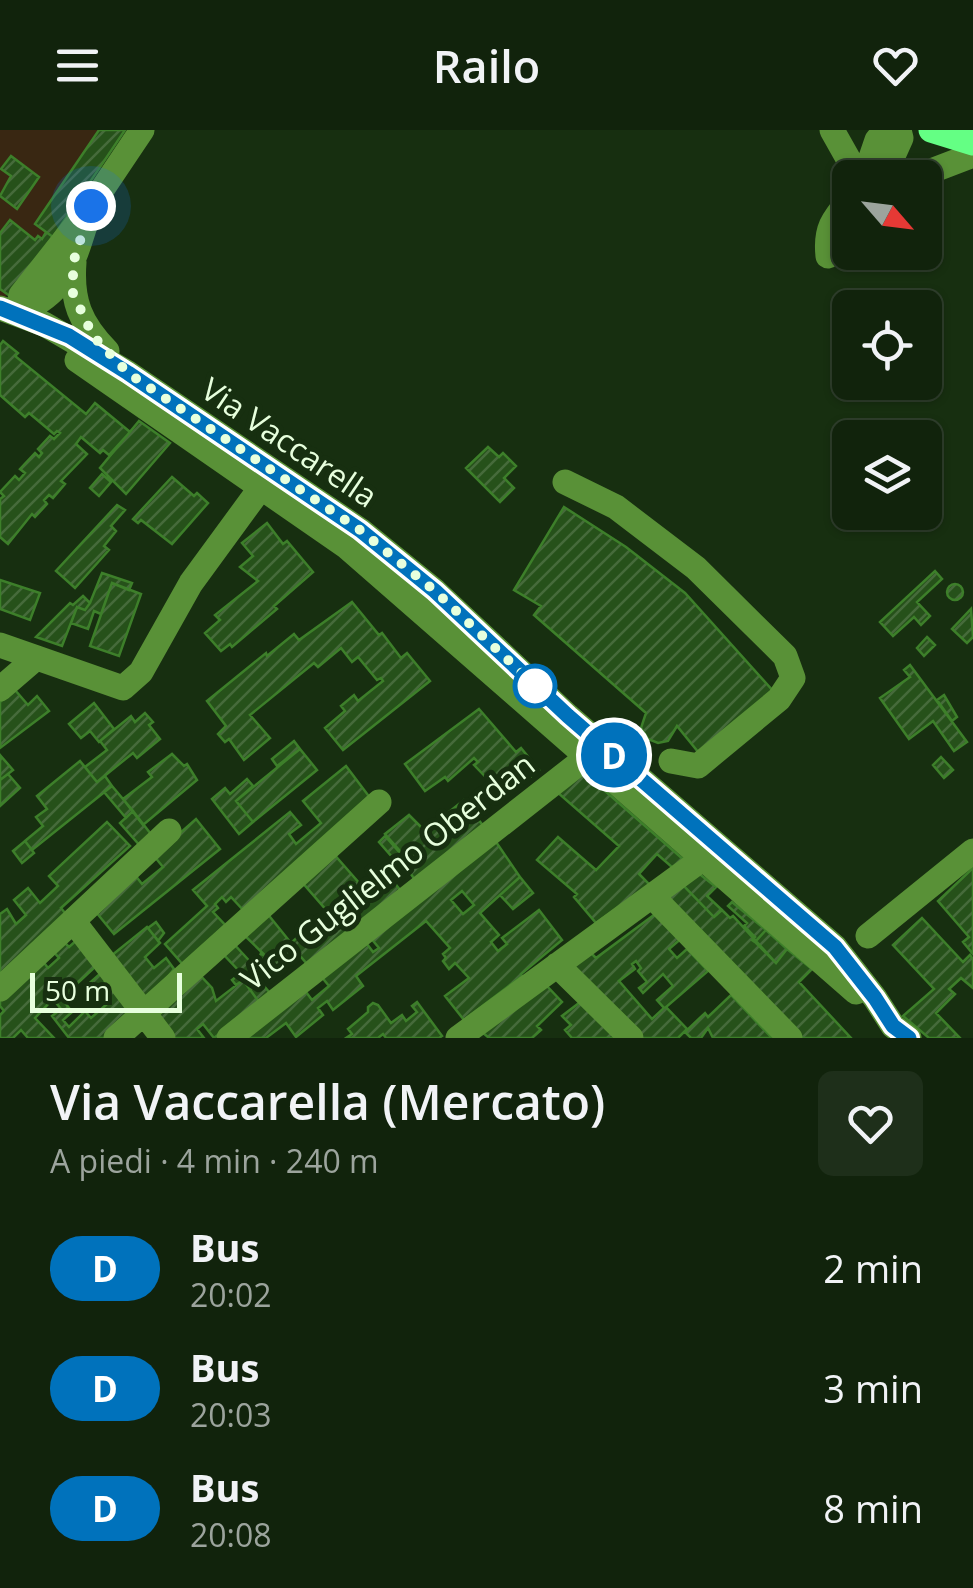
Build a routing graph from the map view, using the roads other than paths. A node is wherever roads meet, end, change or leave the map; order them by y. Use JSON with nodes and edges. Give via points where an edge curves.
{"nodes":[{"id":1,"x":142,"y":130,"type":"edge"},
{"id":2,"x":832,"y":130,"type":"edge"},
{"id":3,"x":886,"y":130,"type":"edge"},
{"id":4,"x":899,"y":130,"type":"edge"},
{"id":5,"x":931,"y":130,"type":"edge"},
{"id":6,"x":973,"y":142,"type":"edge"},
{"id":7,"x":973,"y":155,"type":"edge"},
{"id":8,"x":851,"y":160,"type":"edge"},
{"id":9,"x":869,"y":160,"type":"edge"},
{"id":10,"x":892,"y":160,"type":"edge"},
{"id":11,"x":942,"y":167,"type":"edge"},
{"id":12,"x":91,"y":206,"type":"junction"},
{"id":13,"x":832,"y":224,"type":"edge"},
{"id":14,"x":828,"y":256,"type":"dead end"},
{"id":15,"x":74,"y":260,"type":"junction"},
{"id":16,"x":8,"y":311,"type":"edge"},
{"id":17,"x":128,"y":373,"type":"junction"},
{"id":18,"x":266,"y":480,"type":"junction"},
{"id":19,"x":565,"y":482,"type":"dead end"},
{"id":20,"x":0,"y":645,"type":"edge"},
{"id":21,"x":36,"y":658,"type":"junction"},
{"id":22,"x":0,"y":689,"type":"edge"},
{"id":23,"x":587,"y":757,"type":"junction"},
{"id":24,"x":671,"y":762,"type":"dead end"},
{"id":25,"x":379,"y":802,"type":"dead end"},
{"id":26,"x":169,"y":832,"type":"dead end"},
{"id":27,"x":973,"y":852,"type":"edge"},
{"id":28,"x":705,"y":858,"type":"junction"},
{"id":29,"x":652,"y":896,"type":"junction"},
{"id":30,"x":74,"y":922,"type":"junction"},
{"id":31,"x":868,"y":936,"type":"dead end"},
{"id":32,"x":557,"y":964,"type":"junction"},
{"id":33,"x":0,"y":990,"type":"edge"},
{"id":34,"x":144,"y":1012,"type":"junction"},
{"id":35,"x":901,"y":1032,"type":"edge"},
{"id":36,"x":468,"y":1035,"type":"edge"},
{"id":37,"x":116,"y":1038,"type":"edge"},
{"id":38,"x":164,"y":1038,"type":"edge"},
{"id":39,"x":229,"y":1038,"type":"edge"},
{"id":40,"x":631,"y":1038,"type":"edge"},
{"id":41,"x":790,"y":1038,"type":"edge"}],
"edges":[{"from":1,"to":12,"type":"street"},
{"from":2,"to":8,"type":"street"},
{"from":3,"to":9,"type":"street"},
{"from":4,"to":10,"type":"street"},
{"from":5,"to":6,"type":"main road"},
{"from":7,"to":11,"type":"street"},
{"from":12,"to":15,"type":"street"},
{"from":12,"to":16,"type":"street"},
{"from":13,"to":14,"type":"street"},
{"from":15,"to":16,"type":"street","via":[[50,296]]},
{"from":15,"to":17,"type":"street","via":[[78,308],[93,336]]},
{"from":16,"to":17,"type":"street","name":"Via Vaccarella","via":[[69,336]]},
{"from":16,"to":18,"type":"street","name":"Via Vaccarella"},
{"from":17,"to":18,"type":"street","name":"Via Vaccarella"},
{"from":18,"to":21,"type":"street","via":[[191,583],[141,672],[123,688]]},
{"from":18,"to":23,"type":"street","name":"Via Vaccarella"},
{"from":18,"to":35,"type":"street","name":"Via Vaccarella","via":[[360,530],[435,591],[835,947]]},
{"from":19,"to":24,"type":"street","via":[[616,507],[696,568],[785,656],[793,678],[779,699],[698,766]]},
{"from":20,"to":21,"type":"street"},
{"from":21,"to":22,"type":"street"},
{"from":23,"to":28,"type":"street","name":"Via Vaccarella"},
{"from":23,"to":39,"type":"street","name":"Vico Guglielmo Oberdan"},
{"from":25,"to":34,"type":"street"},
{"from":26,"to":30,"type":"street"},
{"from":27,"to":31,"type":"street"},
{"from":28,"to":29,"type":"street"},
{"from":28,"to":35,"type":"street","name":"Via Vaccarella"},
{"from":29,"to":32,"type":"street"},
{"from":29,"to":41,"type":"street"},
{"from":30,"to":33,"type":"street"},
{"from":30,"to":34,"type":"street"},
{"from":32,"to":36,"type":"street"},
{"from":32,"to":40,"type":"street"},
{"from":34,"to":37,"type":"street"},
{"from":34,"to":38,"type":"street"}]}
